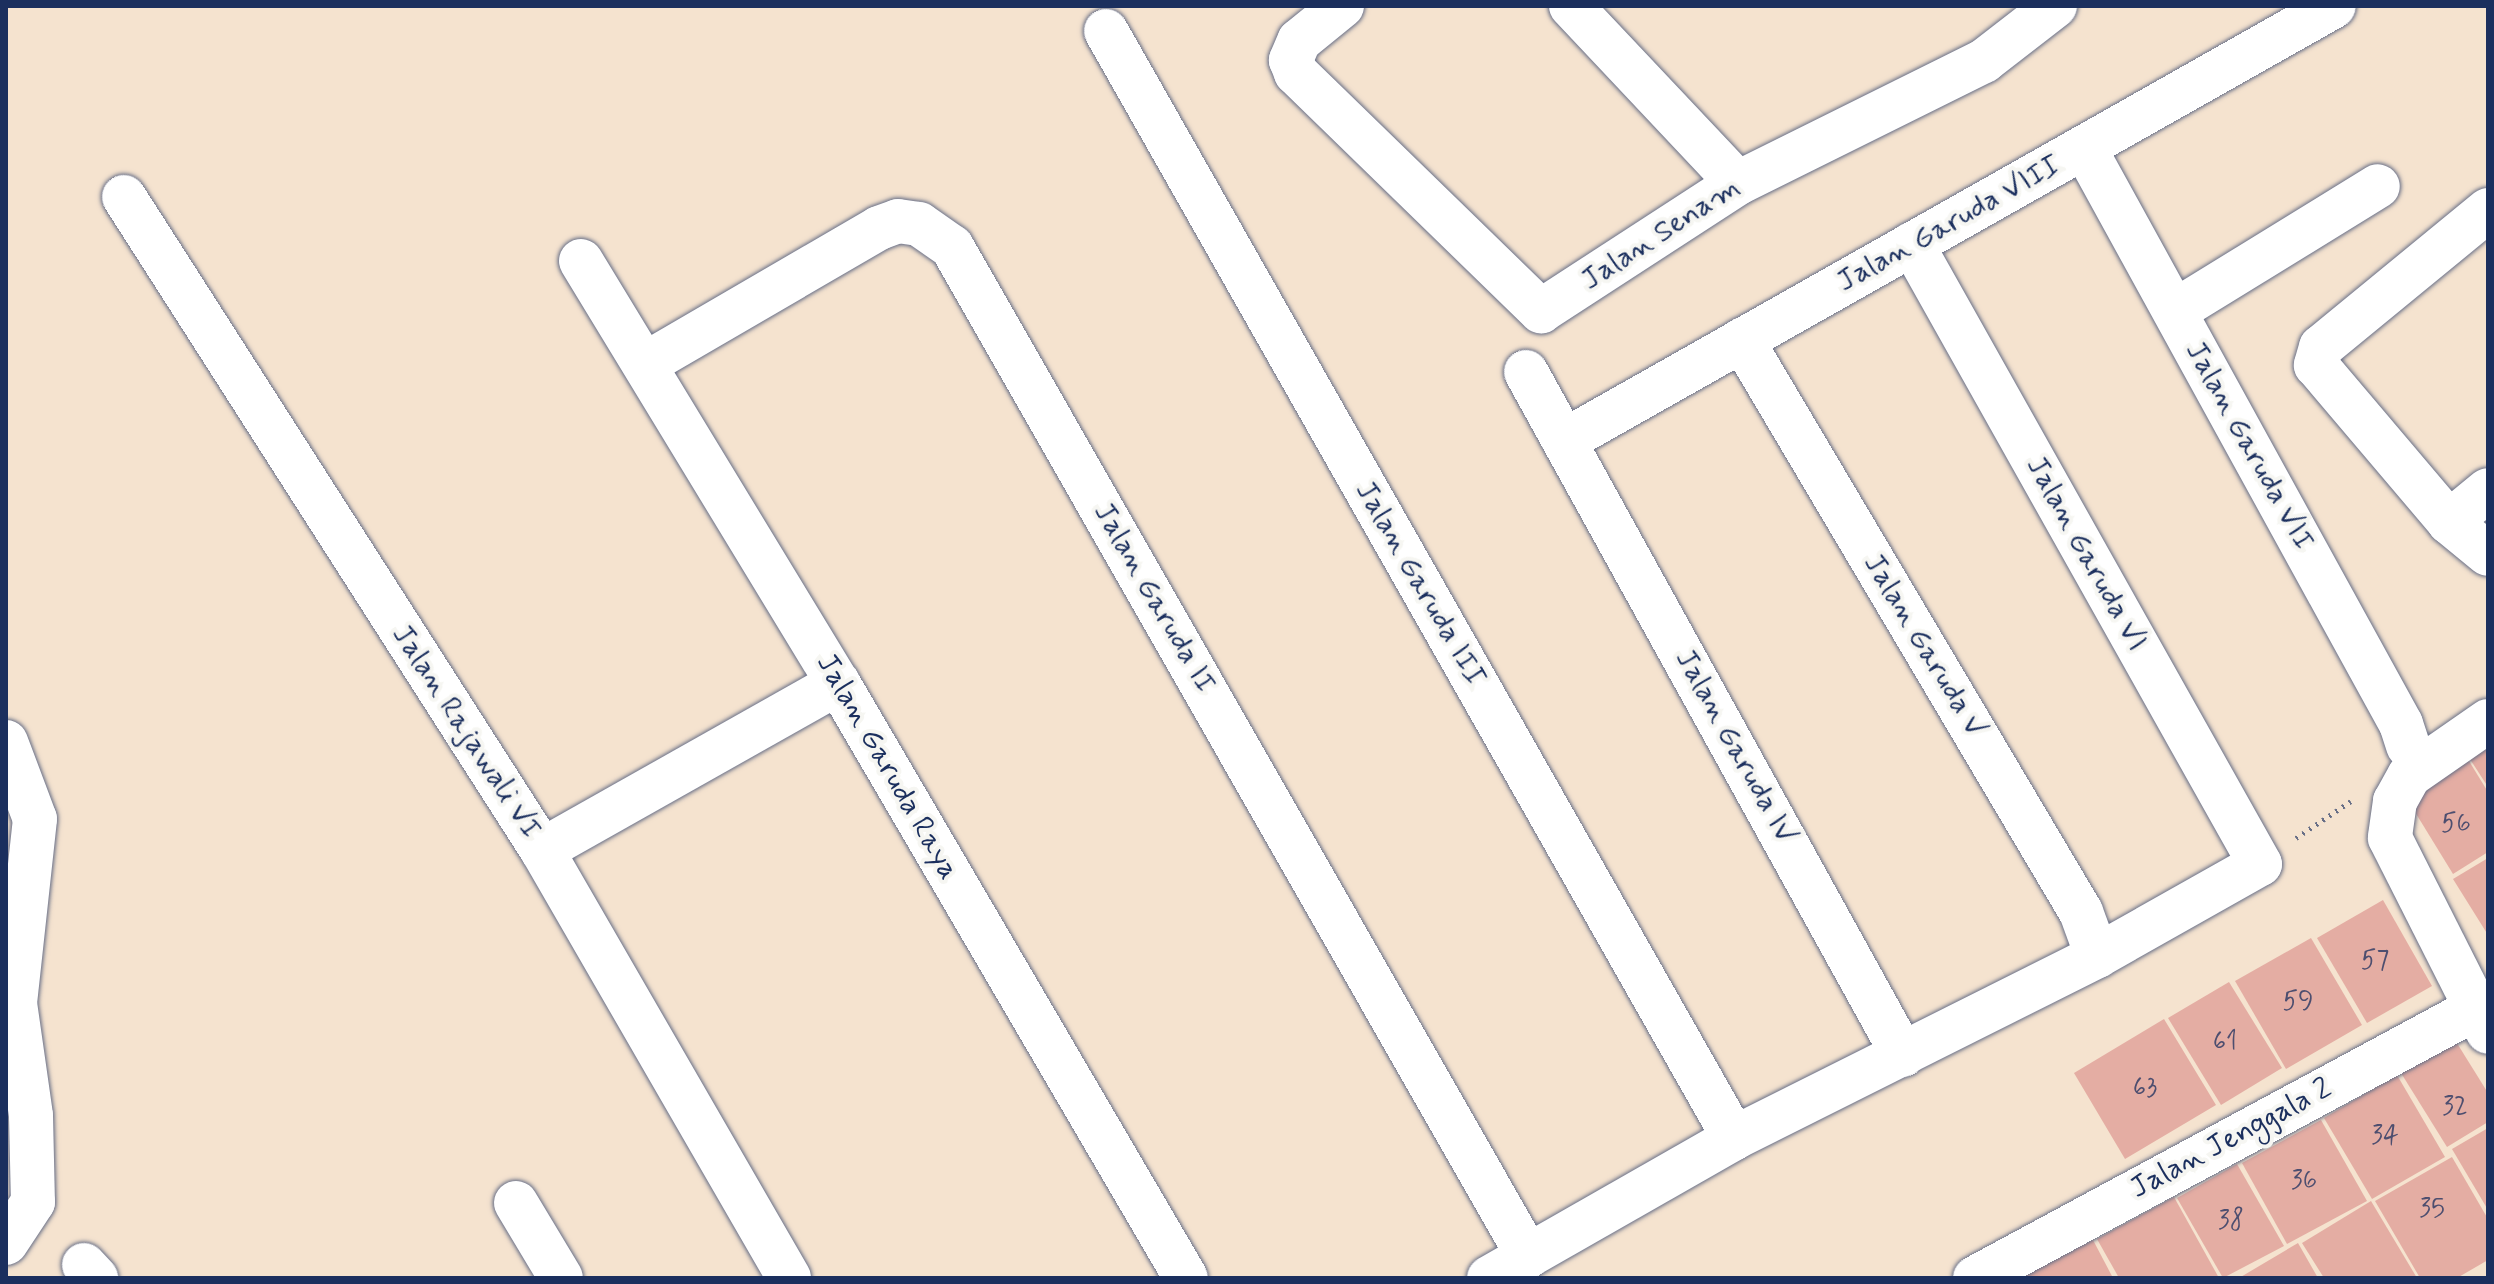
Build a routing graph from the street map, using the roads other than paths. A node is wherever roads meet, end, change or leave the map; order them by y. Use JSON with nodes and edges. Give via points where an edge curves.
{"nodes":[{"id":1,"x":1342,"y":6,"type":"edge"},
{"id":2,"x":1571,"y":6,"type":"edge"},
{"id":3,"x":2055,"y":6,"type":"edge"},
{"id":4,"x":2334,"y":6,"type":"edge"},
{"id":5,"x":1106,"y":31,"type":"dead end"},
{"id":6,"x":2085,"y":149,"type":"junction"},
{"id":7,"x":1738,"y":183,"type":"junction"},
{"id":8,"x":2378,"y":186,"type":"dead end"},
{"id":9,"x":124,"y":197,"type":"dead end"},
{"id":10,"x":2488,"y":210,"type":"edge"},
{"id":11,"x":1912,"y":244,"type":"junction"},
{"id":12,"x":581,"y":261,"type":"dead end"},
{"id":13,"x":2175,"y":311,"type":"junction"},
{"id":14,"x":1742,"y":340,"type":"junction"},
{"id":15,"x":647,"y":363,"type":"junction"},
{"id":16,"x":1526,"y":372,"type":"dead end"},
{"id":17,"x":1564,"y":441,"type":"junction"},
{"id":18,"x":2488,"y":490,"type":"edge"},
{"id":19,"x":2449,"y":522,"type":"junction"},
{"id":20,"x":2488,"y":554,"type":"edge"},
{"id":21,"x":838,"y":683,"type":"junction"},
{"id":22,"x":2488,"y":721,"type":"edge"},
{"id":23,"x":6,"y":742,"type":"edge"},
{"id":24,"x":2408,"y":746,"type":"road end"},
{"id":25,"x":542,"y":850,"type":"junction"},
{"id":26,"x":2097,"y":956,"type":"junction"},
{"id":27,"x":2484,"y":1015,"type":"edge"},
{"id":28,"x":1903,"y":1055,"type":"junction"},
{"id":29,"x":1734,"y":1138,"type":"junction"},
{"id":30,"x":516,"y":1203,"type":"dead end"},
{"id":31,"x":6,"y":1243,"type":"edge"},
{"id":32,"x":1528,"y":1256,"type":"junction"},
{"id":33,"x":561,"y":1278,"type":"edge"},
{"id":34,"x":789,"y":1278,"type":"edge"},
{"id":35,"x":1186,"y":1278,"type":"edge"},
{"id":36,"x":1489,"y":1278,"type":"edge"},
{"id":37,"x":1975,"y":1278,"type":"edge"}],
"edges":[{"from":1,"to":7,"type":"street","name":"Jalan Senam","via":[[1299,41],[1291,60],[1313,93],[1541,311]]},
{"from":2,"to":7,"type":"street"},
{"from":3,"to":7,"type":"street","name":"Jalan Senam","via":[[1984,61]]},
{"from":4,"to":6,"type":"street","name":"Jalan Garuda VIII"},
{"from":5,"to":29,"type":"street","name":"Jalan Garuda III"},
{"from":6,"to":11,"type":"street","name":"Jalan Garuda VIII"},
{"from":6,"to":13,"type":"street","name":"Jalan Garuda VII"},
{"from":8,"to":13,"type":"street"},
{"from":9,"to":25,"type":"street","name":"Jalan Rajawali VI"},
{"from":10,"to":19,"type":"street","via":[[2321,347],[2316,365]]},
{"from":11,"to":14,"type":"street","name":"Jalan Garuda VIII"},
{"from":11,"to":26,"type":"street","name":"Jalan Garuda VI","via":[[2260,864]]},
{"from":12,"to":15,"type":"street","name":"Jalan Garuda Raya"},
{"from":13,"to":24,"type":"street","name":"Jalan Garuda VII","via":[[2401,724]]},
{"from":14,"to":17,"type":"street","name":"Jalan Garuda VIII"},
{"from":14,"to":26,"type":"street","name":"Jalan Garuda V","via":[[2081,912]]},
{"from":15,"to":21,"type":"street","name":"Jalan Garuda Raya"},
{"from":15,"to":32,"type":"street","name":"Jalan Garuda II","via":[[888,225],[919,224],[952,247]]},
{"from":16,"to":17,"type":"street","name":"Jalan Garuda IV"},
{"from":17,"to":28,"type":"street","name":"Jalan Garuda IV"},
{"from":18,"to":19,"type":"street"},
{"from":19,"to":20,"type":"street"},
{"from":21,"to":25,"type":"street"},
{"from":21,"to":35,"type":"street","name":"Jalan Garuda Raya"},
{"from":22,"to":27,"type":"street","via":[[2409,776],[2395,801],[2390,838]]},
{"from":23,"to":31,"type":"street","via":[[35,819],[15,1003],[31,1116],[33,1202]]},
{"from":25,"to":34,"type":"street","name":"Jalan Rajawali VI"},
{"from":26,"to":28,"type":"street"},
{"from":27,"to":37,"type":"street","name":"Jalan Jenggala 2"},
{"from":28,"to":29,"type":"street"},
{"from":29,"to":32,"type":"street"},
{"from":30,"to":33,"type":"street"},
{"from":32,"to":36,"type":"street"}]}
